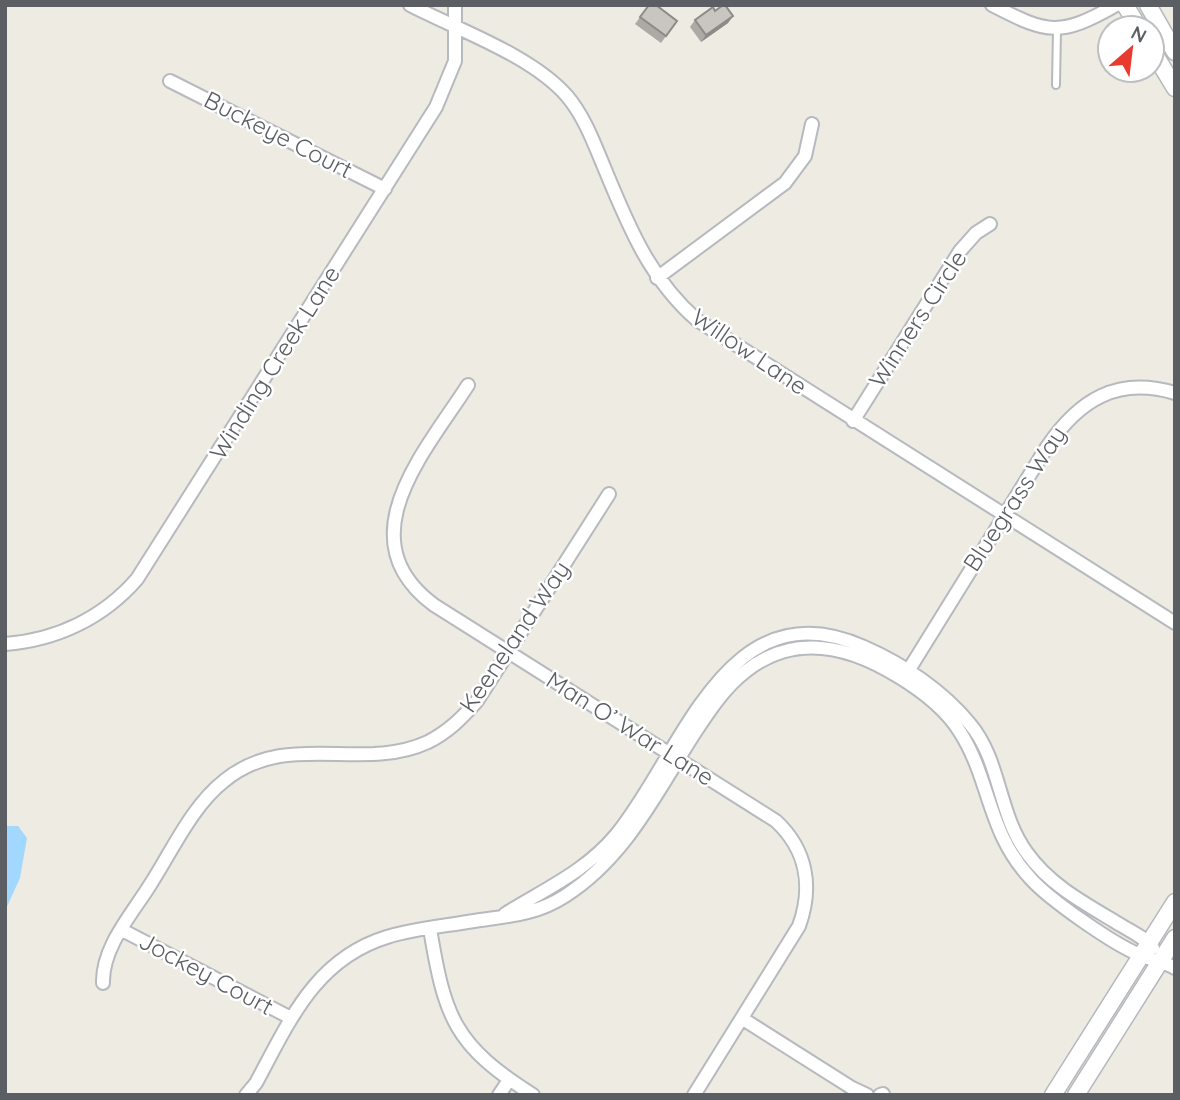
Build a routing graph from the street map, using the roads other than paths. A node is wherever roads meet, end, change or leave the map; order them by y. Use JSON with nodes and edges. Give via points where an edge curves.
{"nodes":[{"id":1,"x":410,"y":5,"type":"edge"},
{"id":2,"x":455,"y":5,"type":"edge"},
{"id":3,"x":992,"y":5,"type":"edge"},
{"id":4,"x":1116,"y":5,"type":"edge"},
{"id":5,"x":1148,"y":5,"type":"edge"},
{"id":6,"x":456,"y":28,"type":"junction"},
{"id":7,"x":1057,"y":29,"type":"junction"},
{"id":8,"x":1175,"y":52,"type":"edge"},
{"id":9,"x":170,"y":81,"type":"dead end"},
{"id":10,"x":1056,"y":85,"type":"dead end"},
{"id":11,"x":812,"y":124,"type":"dead end"},
{"id":12,"x":385,"y":188,"type":"junction"},
{"id":13,"x":990,"y":224,"type":"dead end"},
{"id":14,"x":657,"y":278,"type":"junction"},
{"id":15,"x":468,"y":385,"type":"dead end"},
{"id":16,"x":1175,"y":393,"type":"edge"},
{"id":17,"x":853,"y":421,"type":"junction"},
{"id":18,"x":608,"y":494,"type":"dead end"},
{"id":19,"x":1004,"y":515,"type":"junction"},
{"id":20,"x":1175,"y":623,"type":"edge"},
{"id":21,"x":5,"y":644,"type":"edge"},
{"id":22,"x":508,"y":652,"type":"junction"},
{"id":23,"x":905,"y":675,"type":"junction"},
{"id":24,"x":674,"y":756,"type":"junction"},
{"id":25,"x":1175,"y":902,"type":"edge"},
{"id":26,"x":430,"y":929,"type":"junction"},
{"id":27,"x":122,"y":930,"type":"junction"},
{"id":28,"x":1175,"y":937,"type":"edge"},
{"id":29,"x":1145,"y":949,"type":"junction"},
{"id":30,"x":1168,"y":964,"type":"edge"},
{"id":31,"x":103,"y":983,"type":"dead end"},
{"id":32,"x":290,"y":1018,"type":"junction"},
{"id":33,"x":743,"y":1018,"type":"junction"},
{"id":34,"x":509,"y":1080,"type":"junction"},
{"id":35,"x":255,"y":1089,"type":"edge"},
{"id":36,"x":246,"y":1095,"type":"edge"},
{"id":37,"x":499,"y":1095,"type":"edge"},
{"id":38,"x":533,"y":1095,"type":"edge"},
{"id":39,"x":694,"y":1095,"type":"edge"},
{"id":40,"x":867,"y":1095,"type":"edge"},
{"id":41,"x":1053,"y":1095,"type":"edge"},
{"id":42,"x":1076,"y":1095,"type":"edge"}],
"edges":[{"from":1,"to":6,"type":"street","name":"Willow Lane"},
{"from":2,"to":6,"type":"street","name":"Winding Creek Lane"},
{"from":3,"to":7,"type":"street","via":[[1032,26]]},
{"from":4,"to":7,"type":"street","via":[[1089,21]]},
{"from":5,"to":8,"type":"main road"},
{"from":6,"to":12,"type":"street","name":"Winding Creek Lane","via":[[455,61],[444,93]]},
{"from":6,"to":14,"type":"street","name":"Willow Lane","via":[[541,73],[571,102]]},
{"from":7,"to":10,"type":"lane"},
{"from":9,"to":12,"type":"street","name":"Buckeye Court"},
{"from":11,"to":14,"type":"street","via":[[805,156],[785,183]]},
{"from":12,"to":21,"type":"street","name":"Winding Creek Lane","via":[[138,579],[94,617],[72,629]]},
{"from":13,"to":17,"type":"street","name":"Winners Circle","via":[[960,251]]},
{"from":14,"to":17,"type":"street","name":"Willow Lane","via":[[697,320]]},
{"from":15,"to":22,"type":"street","name":"Man O’ War Lane","via":[[403,490],[393,537],[401,569],[421,595]]},
{"from":16,"to":19,"type":"street","name":"Bluegrass Way","via":[[1123,389],[1085,404],[1061,426]]},
{"from":17,"to":19,"type":"street","name":"Willow Lane"},
{"from":18,"to":22,"type":"street","name":"Keeneland Way"},
{"from":19,"to":20,"type":"street","name":"Willow Lane"},
{"from":19,"to":23,"type":"street","name":"Bluegrass Way"},
{"from":22,"to":24,"type":"street","name":"Man O’ War Lane"},
{"from":22,"to":27,"type":"street","name":"Keeneland Way","via":[[461,720],[427,742],[379,753],[281,754],[235,772],[201,806]]},
{"from":23,"to":24,"type":"street","via":[[879,653],[828,635],[771,640],[742,655],[719,678]]},
{"from":23,"to":29,"type":"street","via":[[955,707],[977,733],[1010,824],[1042,871]]},
{"from":24,"to":26,"type":"street","via":[[599,853],[567,879],[501,917]]},
{"from":24,"to":33,"type":"street","name":"Man O’ War Lane","via":[[776,821],[793,839],[805,870],[808,894],[799,926]]},
{"from":25,"to":29,"type":"main road"},
{"from":26,"to":32,"type":"street","via":[[388,936],[351,953],[318,978]]},
{"from":26,"to":34,"type":"street","via":[[440,987],[454,1024],[474,1051]]},
{"from":27,"to":31,"type":"street","name":"Keeneland Way","via":[[104,959]]},
{"from":27,"to":32,"type":"street","name":"Jockey Court"},
{"from":28,"to":30,"type":"main road"},
{"from":29,"to":30,"type":"street"},
{"from":29,"to":41,"type":"main road"},
{"from":30,"to":42,"type":"main road"},
{"from":32,"to":35,"type":"street"},
{"from":33,"to":39,"type":"street","name":"Man O’ War Lane"},
{"from":33,"to":40,"type":"street"},
{"from":34,"to":37,"type":"street"},
{"from":34,"to":38,"type":"street"},
{"from":35,"to":36,"type":"street"}]}
